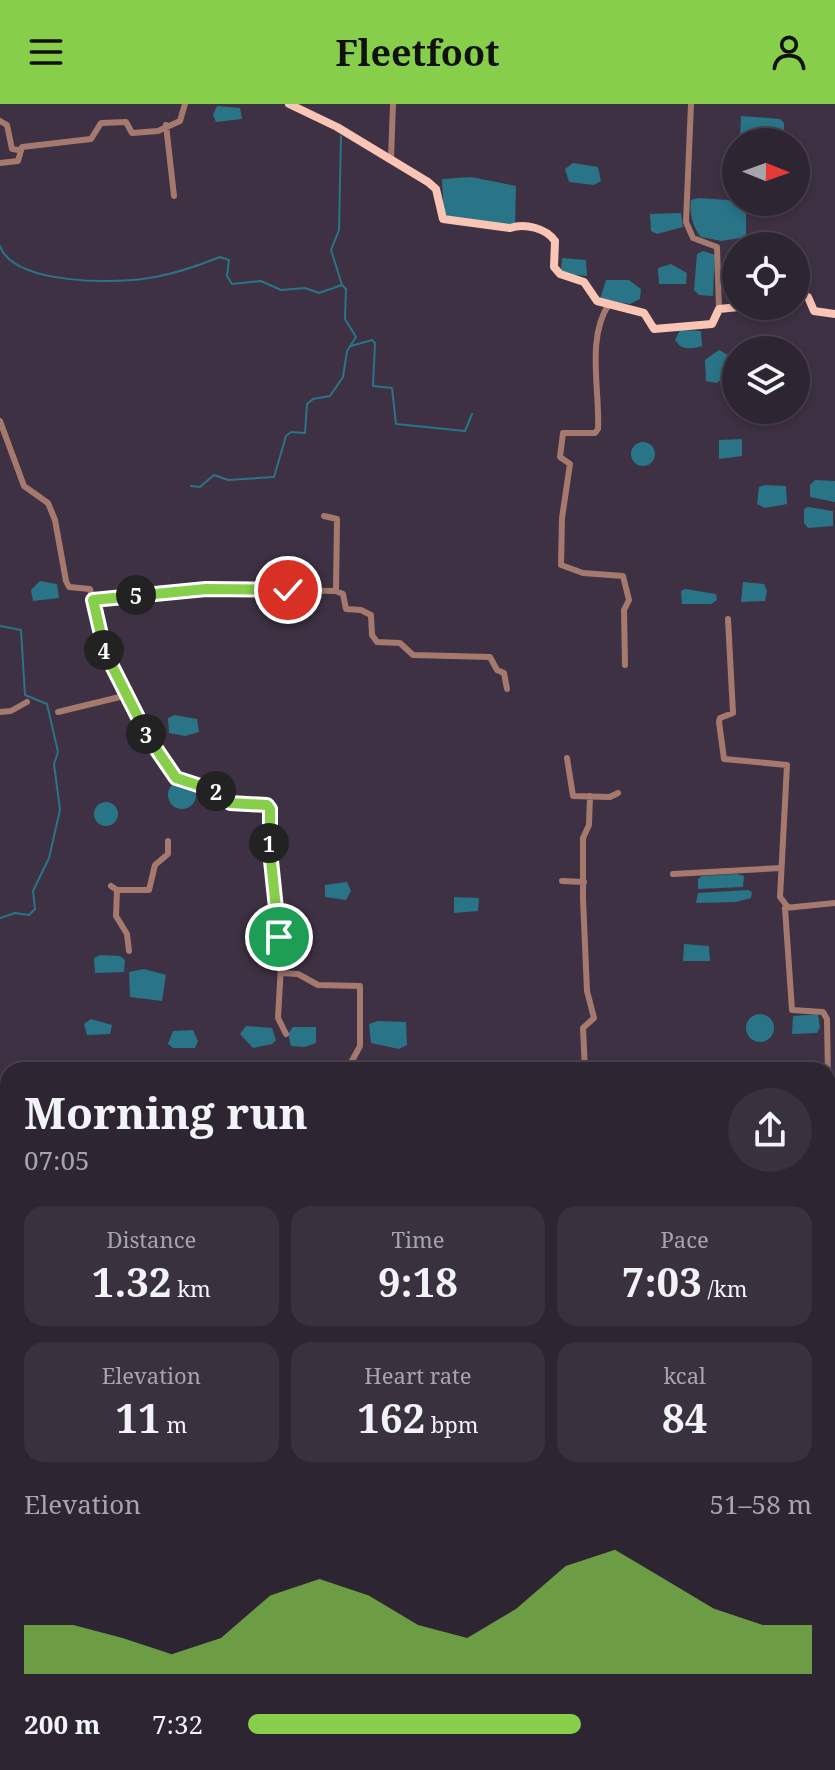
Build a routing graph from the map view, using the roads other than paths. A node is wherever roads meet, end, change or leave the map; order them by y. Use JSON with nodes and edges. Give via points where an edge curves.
{"nodes":[{"id":1,"x":183,"y":104,"type":"edge"},
{"id":2,"x":289,"y":104,"type":"edge"},
{"id":3,"x":393,"y":104,"type":"edge"},
{"id":4,"x":691,"y":104,"type":"edge"},
{"id":5,"x":0,"y":121,"type":"edge"},
{"id":6,"x":165,"y":127,"type":"junction"},
{"id":7,"x":19,"y":150,"type":"junction"},
{"id":8,"x":391,"y":159,"type":"junction"},
{"id":9,"x":0,"y":163,"type":"edge"},
{"id":10,"x":174,"y":196,"type":"dead end"},
{"id":11,"x":810,"y":302,"type":"edge"},
{"id":12,"x":609,"y":304,"type":"junction"},
{"id":13,"x":719,"y":309,"type":"junction"},
{"id":14,"x":722,"y":309,"type":"edge"},
{"id":15,"x":835,"y":314,"type":"edge"},
{"id":16,"x":0,"y":421,"type":"edge"},
{"id":17,"x":324,"y":516,"type":"dead end"},
{"id":18,"x":336,"y":591,"type":"junction"},
{"id":19,"x":93,"y":600,"type":"junction"},
{"id":20,"x":728,"y":619,"type":"dead end"},
{"id":21,"x":625,"y":665,"type":"dead end"},
{"id":22,"x":507,"y":689,"type":"dead end"},
{"id":23,"x":128,"y":695,"type":"junction"},
{"id":24,"x":27,"y":702,"type":"dead end"},
{"id":25,"x":0,"y":712,"type":"edge"},
{"id":26,"x":58,"y":712,"type":"dead end"},
{"id":27,"x":567,"y":758,"type":"dead end"},
{"id":28,"x":618,"y":793,"type":"dead end"},
{"id":29,"x":590,"y":796,"type":"junction"},
{"id":30,"x":168,"y":841,"type":"dead end"},
{"id":31,"x":781,"y":868,"type":"junction"},
{"id":32,"x":673,"y":874,"type":"dead end"},
{"id":33,"x":562,"y":881,"type":"dead end"},
{"id":34,"x":584,"y":882,"type":"junction"},
{"id":35,"x":835,"y":903,"type":"edge"},
{"id":36,"x":787,"y":906,"type":"junction"},
{"id":37,"x":129,"y":951,"type":"dead end"},
{"id":38,"x":281,"y":973,"type":"junction"},
{"id":39,"x":286,"y":1034,"type":"dead end"},
{"id":40,"x":351,"y":1062,"type":"edge"},
{"id":41,"x":585,"y":1062,"type":"edge"},
{"id":42,"x":827,"y":1062,"type":"edge"}],
"edges":[{"from":1,"to":6,"type":"street","via":[[178,119]]},
{"from":2,"to":8,"type":"main road"},
{"from":3,"to":8,"type":"street"},
{"from":4,"to":13,"type":"street","via":[[686,222],[693,238],[717,247]]},
{"from":5,"to":7,"type":"street","via":[[7,125],[12,149]]},
{"from":6,"to":7,"type":"street","via":[[132,133],[126,122],[101,123],[91,139]]},
{"from":6,"to":10,"type":"street"},
{"from":7,"to":9,"type":"street","via":[[18,161]]},
{"from":8,"to":12,"type":"main road","via":[[436,189],[443,219],[521,225],[549,233],[555,241],[556,270],[584,282],[597,301]]},
{"from":11,"to":15,"type":"main road","via":[[814,311]]},
{"from":12,"to":13,"type":"main road","via":[[644,313],[654,329],[712,324]]},
{"from":12,"to":21,"type":"street","via":[[600,324],[598,429],[563,433],[560,457],[570,464],[561,565],[583,573],[623,576],[629,600],[624,610]]},
{"from":13,"to":14,"type":"main road"},
{"from":16,"to":19,"type":"street","via":[[24,486],[48,503],[69,587],[90,589]]},
{"from":17,"to":18,"type":"street","via":[[337,519]]},
{"from":18,"to":19,"type":"street","via":[[206,589]]},
{"from":18,"to":22,"type":"street","via":[[343,594],[346,609],[371,615],[377,642],[400,643],[413,655],[490,657],[504,673]]},
{"from":19,"to":23,"type":"street","via":[[105,652]]},
{"from":20,"to":31,"type":"street","via":[[733,713],[720,718],[722,750],[728,761],[787,765]]},
{"from":23,"to":26,"type":"street"},
{"from":23,"to":38,"type":"street","via":[[176,778],[216,791],[230,803],[270,809]]},
{"from":24,"to":25,"type":"street"},
{"from":27,"to":29,"type":"street","via":[[572,794]]},
{"from":28,"to":29,"type":"street"},
{"from":29,"to":34,"type":"street","via":[[583,838]]},
{"from":30,"to":37,"type":"street","via":[[168,854],[155,865],[149,890],[114,888],[116,916],[127,934]]},
{"from":31,"to":32,"type":"street"},
{"from":31,"to":36,"type":"street","via":[[780,897]]},
{"from":33,"to":34,"type":"street"},
{"from":34,"to":41,"type":"street","via":[[587,991],[594,1018],[583,1028]]},
{"from":35,"to":36,"type":"street"},
{"from":36,"to":42,"type":"street","via":[[792,1010],[823,1012]]},
{"from":38,"to":39,"type":"street","via":[[278,1018]]},
{"from":38,"to":40,"type":"street","via":[[298,974],[318,985],[360,986],[360,1046]]}]}
